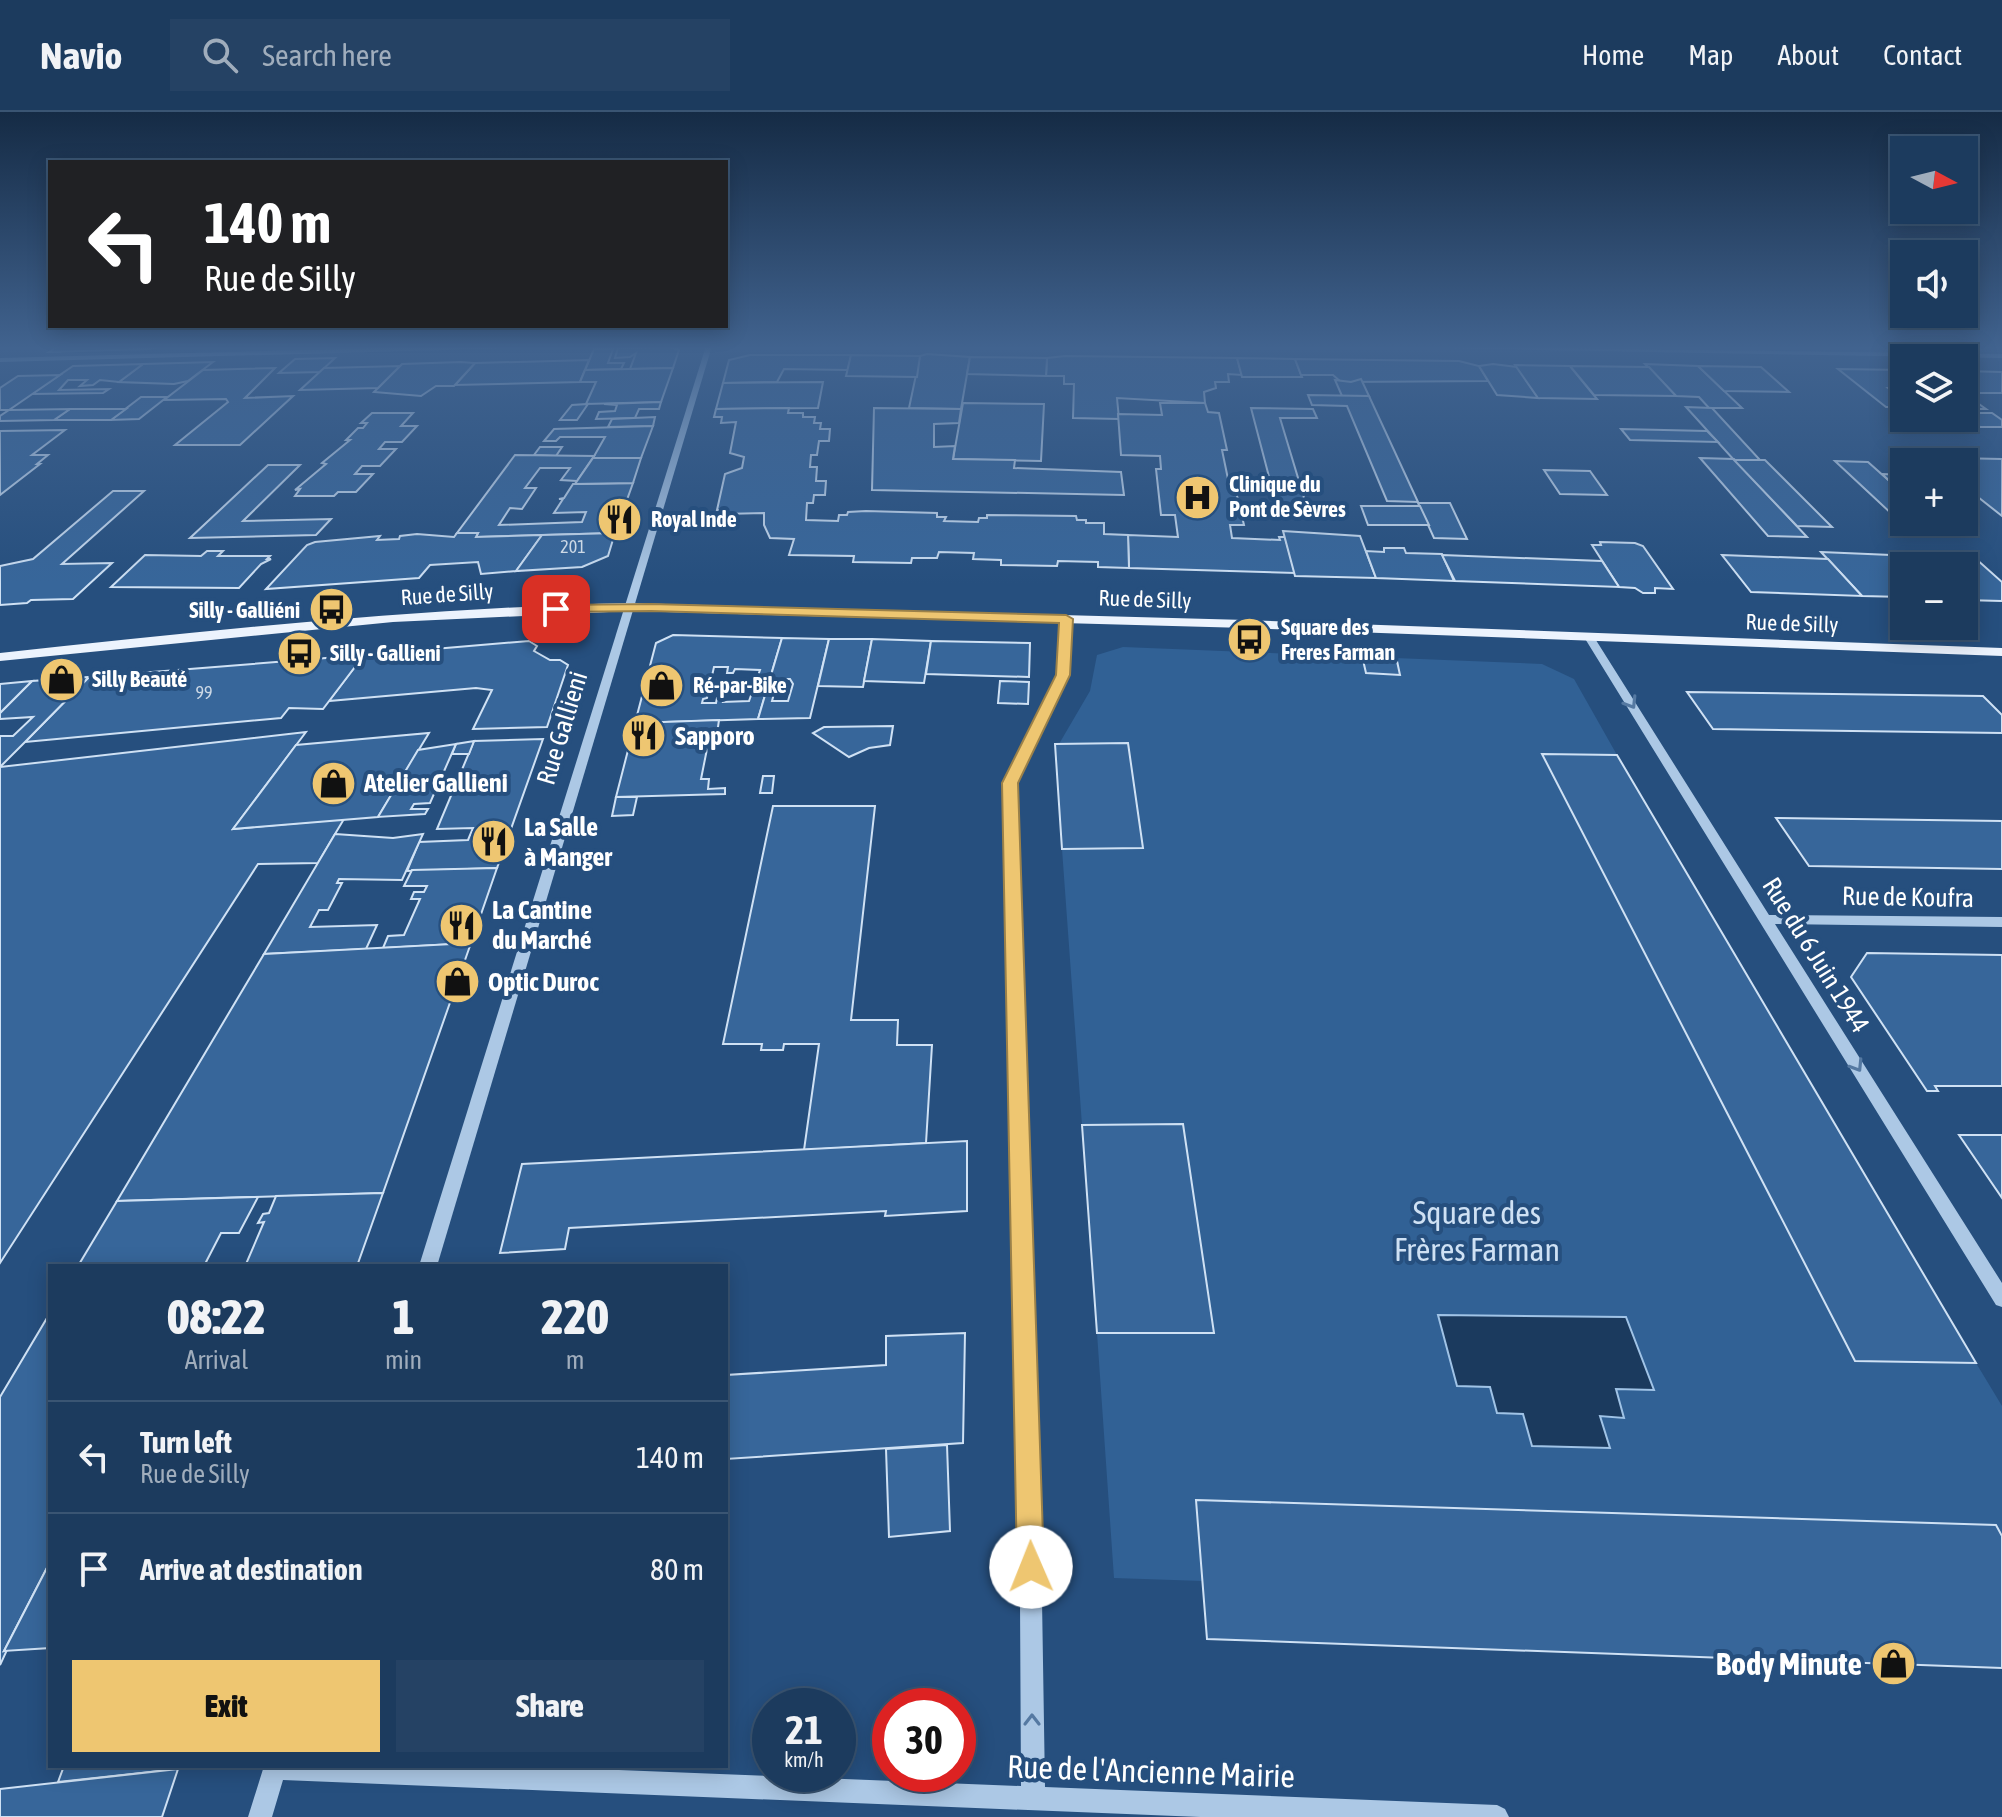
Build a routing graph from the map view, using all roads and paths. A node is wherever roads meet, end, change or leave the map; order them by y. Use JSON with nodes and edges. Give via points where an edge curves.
{"nodes":[{"id":1,"x":684,"y":426,"type":"edge"},
{"id":2,"x":630,"y":607,"type":"junction"},
{"id":3,"x":1066,"y":619,"type":"junction"},
{"id":4,"x":1589,"y":637,"type":"junction"},
{"id":5,"x":2002,"y":652,"type":"edge"},
{"id":6,"x":0,"y":657,"type":"edge"},
{"id":7,"x":1766,"y":919,"type":"junction"},
{"id":8,"x":2002,"y":922,"type":"edge"},
{"id":9,"x":429,"y":1264,"type":"edge"},
{"id":10,"x":2002,"y":1299,"type":"edge"},
{"id":11,"x":275,"y":1768,"type":"edge"},
{"id":12,"x":299,"y":1768,"type":"edge"},
{"id":13,"x":1033,"y":1798,"type":"junction"},
{"id":14,"x":260,"y":1817,"type":"edge"},
{"id":15,"x":1497,"y":1817,"type":"edge"}],
"edges":[{"from":1,"to":2,"type":"street","name":"Rue Gallieni"},
{"from":2,"to":3,"type":"main road","name":"Rue de Silly"},
{"from":2,"to":6,"type":"main road","name":"Rue de Silly","via":[[403,619]]},
{"from":2,"to":9,"type":"street","name":"Rue Gallieni"},
{"from":3,"to":4,"type":"main road","name":"Rue de Silly"},
{"from":13,"to":3,"type":"street","one_way":true,"via":[[1029,1412],[1010,783],[1063,675]]},
{"from":4,"to":5,"type":"main road","name":"Rue de Silly"},
{"from":4,"to":7,"type":"street","name":"Rue du 6 Juin 1944","one_way":true},
{"from":7,"to":8,"type":"street","name":"Rue de Koufra"},
{"from":7,"to":10,"type":"street","name":"Rue du 6 Juin 1944","one_way":true},
{"from":11,"to":14,"type":"street"},
{"from":12,"to":13,"type":"street","name":"Rue de l'Ancienne Mairie"},
{"from":13,"to":15,"type":"street","name":"Rue de l'Ancienne Mairie"}]}
